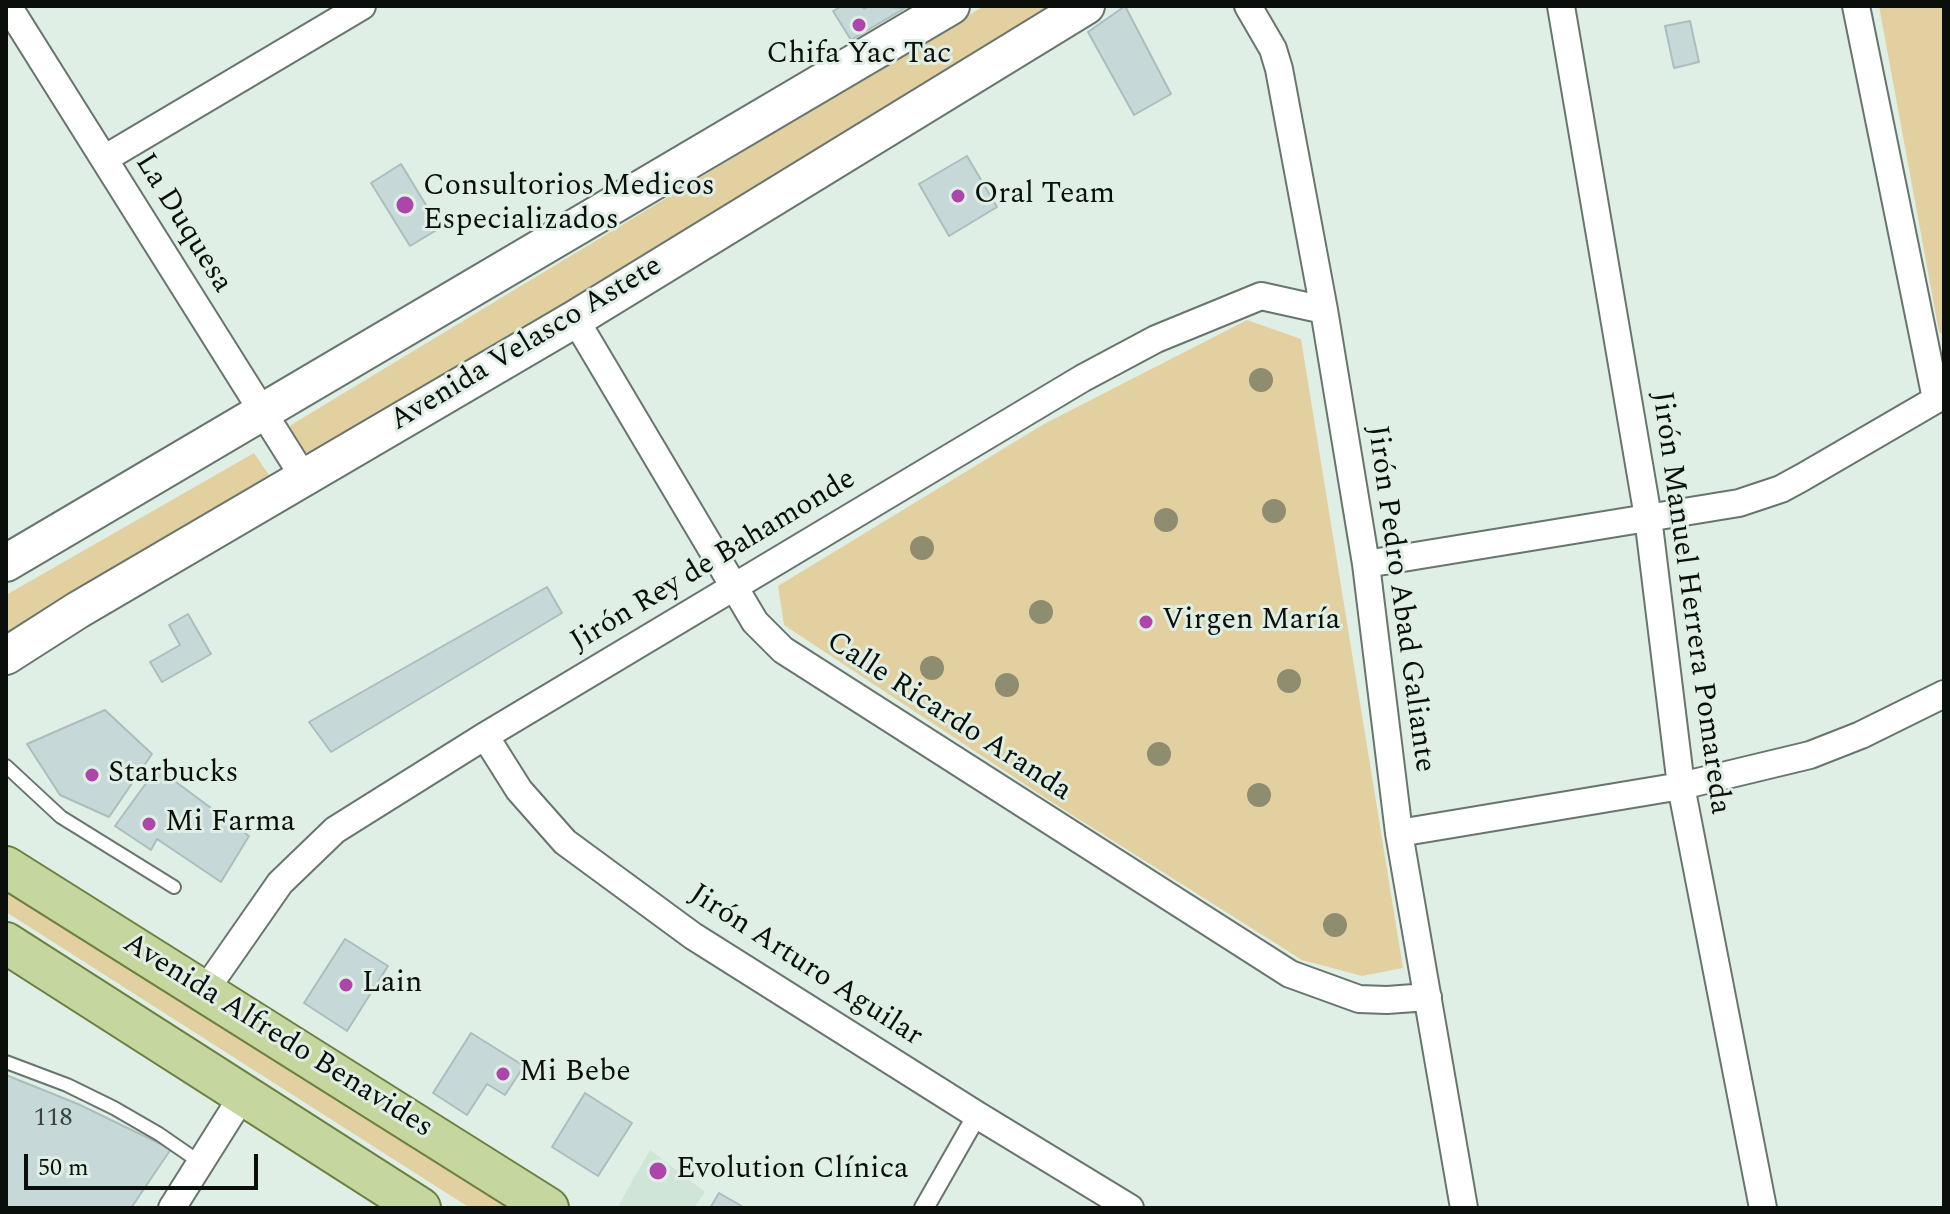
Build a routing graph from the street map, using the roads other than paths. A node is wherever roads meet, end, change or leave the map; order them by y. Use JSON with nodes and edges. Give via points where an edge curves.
{"nodes":[{"id":1,"x":8,"y":6,"type":"edge"},
{"id":2,"x":362,"y":6,"type":"edge"},
{"id":3,"x":951,"y":6,"type":"edge"},
{"id":4,"x":1086,"y":6,"type":"edge"},
{"id":5,"x":1248,"y":6,"type":"edge"},
{"id":6,"x":1561,"y":6,"type":"edge"},
{"id":7,"x":1856,"y":6,"type":"edge"},
{"id":8,"x":104,"y":159,"type":"junction"},
{"id":9,"x":1324,"y":310,"type":"junction"},
{"id":10,"x":575,"y":319,"type":"junction"},
{"id":11,"x":1940,"y":397,"type":"edge"},
{"id":12,"x":262,"y":411,"type":"junction"},
{"id":13,"x":303,"y":476,"type":"junction"},
{"id":14,"x":1648,"y":517,"type":"junction"},
{"id":15,"x":8,"y":556,"type":"edge"},
{"id":16,"x":1366,"y":564,"type":"junction"},
{"id":17,"x":733,"y":587,"type":"junction"},
{"id":18,"x":6,"y":656,"type":"edge"},
{"id":19,"x":1944,"y":694,"type":"edge"},
{"id":20,"x":485,"y":736,"type":"junction"},
{"id":21,"x":6,"y":766,"type":"edge"},
{"id":22,"x":1681,"y":786,"type":"junction"},
{"id":23,"x":1399,"y":833,"type":"junction"},
{"id":24,"x":6,"y":867,"type":"edge"},
{"id":25,"x":174,"y":887,"type":"dead end"},
{"id":26,"x":6,"y":943,"type":"edge"},
{"id":27,"x":204,"y":992,"type":"junction"},
{"id":28,"x":1428,"y":997,"type":"junction"},
{"id":29,"x":6,"y":1062,"type":"edge"},
{"id":30,"x":243,"y":1095,"type":"junction"},
{"id":31,"x":977,"y":1115,"type":"junction"},
{"id":32,"x":201,"y":1163,"type":"junction"},
{"id":33,"x":172,"y":1208,"type":"edge"},
{"id":34,"x":420,"y":1208,"type":"edge"},
{"id":35,"x":548,"y":1208,"type":"edge"},
{"id":36,"x":924,"y":1208,"type":"edge"},
{"id":37,"x":1130,"y":1208,"type":"edge"},
{"id":38,"x":1464,"y":1208,"type":"edge"},
{"id":39,"x":1763,"y":1208,"type":"edge"}],
"edges":[{"from":1,"to":8,"type":"street","name":"La Duquesa"},
{"from":2,"to":8,"type":"street"},
{"from":3,"to":12,"type":"main road"},
{"from":4,"to":10,"type":"main road","name":"Avenida Velasco Astete"},
{"from":5,"to":9,"type":"street","name":"Jirón Pedro Abad Galiante","via":[[1279,69]]},
{"from":6,"to":14,"type":"street","name":"Jirón Manuel Herrera Pomareda"},
{"from":7,"to":11,"type":"street"},
{"from":8,"to":12,"type":"street","name":"La Duquesa"},
{"from":9,"to":16,"type":"street","name":"Jirón Pedro Abad Galiante"},
{"from":9,"to":17,"type":"street","name":"Jirón Rey de Bahamonde","via":[[1261,296],[1156,339]]},
{"from":10,"to":13,"type":"main road","name":"Avenida Velasco Astete"},
{"from":10,"to":17,"type":"street","name":"Calle Ricardo Aranda"},
{"from":11,"to":14,"type":"street","via":[[1781,489],[1739,503]]},
{"from":12,"to":13,"type":"street","name":"La Duquesa"},
{"from":12,"to":15,"type":"main road"},
{"from":13,"to":18,"type":"main road","name":"Avenida Velasco Astete"},
{"from":14,"to":16,"type":"street"},
{"from":14,"to":22,"type":"street","name":"Jirón Manuel Herrera Pomareda"},
{"from":16,"to":23,"type":"street","name":"Jirón Pedro Abad Galiante"},
{"from":17,"to":20,"type":"street","name":"Jirón Rey de Bahamonde"},
{"from":17,"to":28,"type":"street","name":"Calle Ricardo Aranda","via":[[755,622],[783,650],[1290,974],[1359,999]]},
{"from":19,"to":22,"type":"street","via":[[1810,755]]},
{"from":20,"to":27,"type":"street","name":"Jirón Rey de Bahamonde","via":[[335,830],[280,883]]},
{"from":20,"to":31,"type":"street","name":"Jirón Arturo Aguilar","via":[[519,790],[565,842],[693,936]]},
{"from":21,"to":25,"type":"lane","via":[[61,817]]},
{"from":22,"to":23,"type":"street"},
{"from":22,"to":39,"type":"street","name":"Jirón Manuel Herrera Pomareda"},
{"from":23,"to":28,"type":"street","name":"Jirón Pedro Abad Galiante"},
{"from":24,"to":27,"type":"main road","name":"Avenida Alfredo Benavides"},
{"from":26,"to":30,"type":"main road"},
{"from":27,"to":35,"type":"main road","name":"Avenida Alfredo Benavides"},
{"from":28,"to":38,"type":"street","name":"Jirón Pedro Abad Galiante"},
{"from":29,"to":32,"type":"lane","via":[[114,1108]]},
{"from":30,"to":32,"type":"street"},
{"from":30,"to":34,"type":"main road"},
{"from":31,"to":36,"type":"street"},
{"from":31,"to":37,"type":"street","name":"Jirón Arturo Aguilar"},
{"from":32,"to":33,"type":"street"}]}
